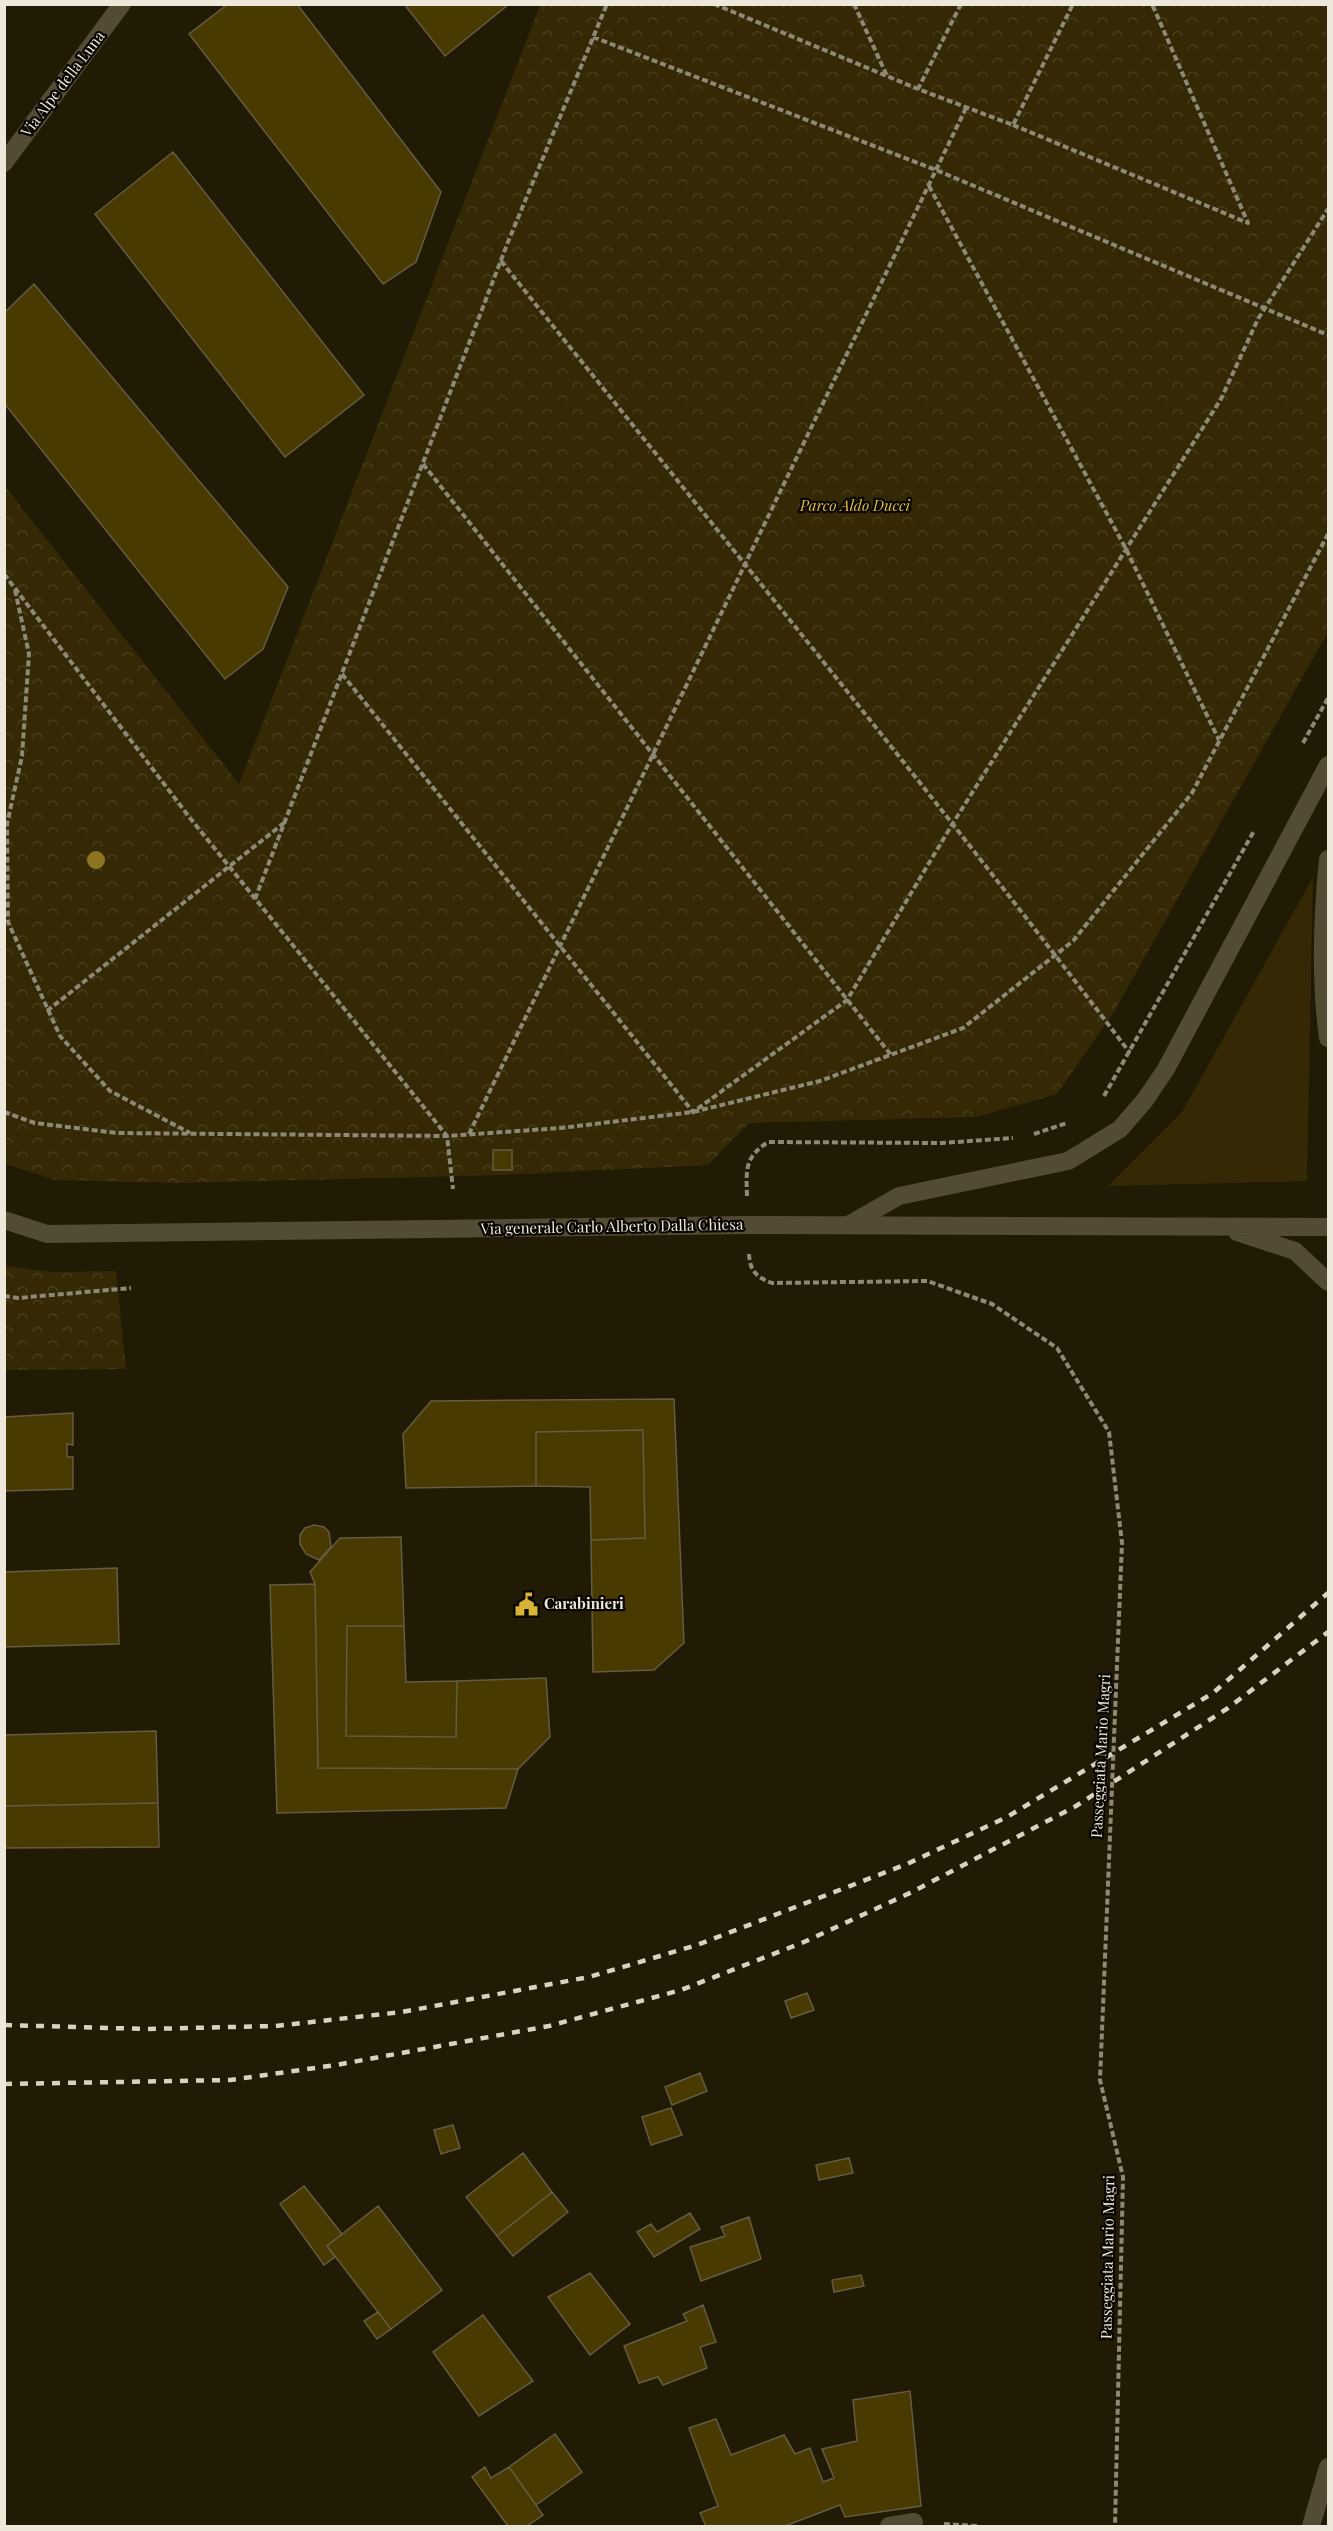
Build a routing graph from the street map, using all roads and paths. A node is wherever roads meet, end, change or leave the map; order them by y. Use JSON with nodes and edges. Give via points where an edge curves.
{"nodes":[{"id":1,"x":122,"y":4,"type":"edge"},
{"id":2,"x":607,"y":4,"type":"edge"},
{"id":3,"x":714,"y":4,"type":"edge"},
{"id":4,"x":854,"y":4,"type":"edge"},
{"id":5,"x":961,"y":4,"type":"edge"},
{"id":6,"x":1074,"y":4,"type":"edge"},
{"id":7,"x":1152,"y":4,"type":"edge"},
{"id":8,"x":593,"y":37,"type":"junction"},
{"id":9,"x":887,"y":76,"type":"junction"},
{"id":10,"x":918,"y":89,"type":"junction"},
{"id":11,"x":966,"y":108,"type":"junction"},
{"id":12,"x":1013,"y":125,"type":"junction"},
{"id":13,"x":4,"y":163,"type":"edge"},
{"id":14,"x":936,"y":170,"type":"junction"},
{"id":15,"x":928,"y":185,"type":"junction"},
{"id":16,"x":1329,"y":209,"type":"edge"},
{"id":17,"x":501,"y":261,"type":"junction"},
{"id":18,"x":1265,"y":308,"type":"junction"},
{"id":19,"x":1329,"y":334,"type":"edge"},
{"id":20,"x":423,"y":464,"type":"junction"},
{"id":21,"x":1329,"y":534,"type":"edge"},
{"id":22,"x":1126,"y":549,"type":"junction"},
{"id":23,"x":745,"y":567,"type":"junction"},
{"id":24,"x":4,"y":574,"type":"edge"},
{"id":25,"x":15,"y":589,"type":"junction"},
{"id":26,"x":342,"y":674,"type":"junction"},
{"id":27,"x":1329,"y":698,"type":"edge"},
{"id":28,"x":1219,"y":741,"type":"junction"},
{"id":29,"x":1302,"y":745,"type":"dead end"},
{"id":30,"x":652,"y":756,"type":"junction"},
{"id":31,"x":1329,"y":765,"type":"edge"},
{"id":32,"x":285,"y":822,"type":"junction"},
{"id":33,"x":953,"y":822,"type":"junction"},
{"id":34,"x":1256,"y":828,"type":"dead end"},
{"id":35,"x":1329,"y":859,"type":"edge"},
{"id":36,"x":230,"y":866,"type":"junction"},
{"id":37,"x":255,"y":899,"type":"junction"},
{"id":38,"x":560,"y":946,"type":"junction"},
{"id":39,"x":1056,"y":956,"type":"junction"},
{"id":40,"x":847,"y":1000,"type":"junction"},
{"id":41,"x":47,"y":1011,"type":"junction"},
{"id":42,"x":1329,"y":1038,"type":"edge"},
{"id":43,"x":1130,"y":1053,"type":"junction"},
{"id":44,"x":891,"y":1055,"type":"junction"},
{"id":45,"x":1101,"y":1101,"type":"dead end"},
{"id":46,"x":4,"y":1112,"type":"edge"},
{"id":47,"x":693,"y":1112,"type":"junction"},
{"id":48,"x":1071,"y":1121,"type":"dead end"},
{"id":49,"x":190,"y":1134,"type":"junction"},
{"id":50,"x":469,"y":1134,"type":"junction"},
{"id":51,"x":447,"y":1136,"type":"junction"},
{"id":52,"x":747,"y":1188,"type":"dead end"},
{"id":53,"x":453,"y":1189,"type":"dead end"},
{"id":54,"x":4,"y":1220,"type":"edge"},
{"id":55,"x":849,"y":1225,"type":"junction"},
{"id":56,"x":1221,"y":1227,"type":"junction"},
{"id":57,"x":1329,"y":1227,"type":"edge"},
{"id":58,"x":749,"y":1249,"type":"dead end"},
{"id":59,"x":1329,"y":1282,"type":"edge"},
{"id":60,"x":131,"y":1288,"type":"dead end"},
{"id":61,"x":4,"y":1296,"type":"edge"},
{"id":62,"x":1329,"y":2467,"type":"edge"},
{"id":63,"x":914,"y":2522,"type":"dead end"},
{"id":64,"x":889,"y":2526,"type":"edge"},
{"id":65,"x":1115,"y":2526,"type":"edge"},
{"id":66,"x":1311,"y":2526,"type":"edge"}],
"edges":[{"from":1,"to":13,"type":"street","name":"Via Alpe della Luna"},
{"from":2,"to":8,"type":"path"},
{"from":3,"to":9,"type":"path"},
{"from":4,"to":9,"type":"path"},
{"from":5,"to":10,"type":"path"},
{"from":6,"to":12,"type":"path"},
{"from":7,"to":12,"type":"path","via":[[1248,224]]},
{"from":8,"to":14,"type":"path"},
{"from":8,"to":17,"type":"path"},
{"from":9,"to":10,"type":"path"},
{"from":10,"to":11,"type":"path"},
{"from":11,"to":12,"type":"path"},
{"from":11,"to":14,"type":"path"},
{"from":14,"to":15,"type":"path"},
{"from":14,"to":18,"type":"path"},
{"from":15,"to":22,"type":"path"},
{"from":15,"to":23,"type":"path"},
{"from":16,"to":18,"type":"path"},
{"from":17,"to":20,"type":"path"},
{"from":17,"to":23,"type":"path"},
{"from":18,"to":19,"type":"path"},
{"from":18,"to":22,"type":"path","via":[[1221,399]]},
{"from":20,"to":26,"type":"path"},
{"from":20,"to":30,"type":"path"},
{"from":21,"to":28,"type":"path"},
{"from":22,"to":28,"type":"path"},
{"from":22,"to":33,"type":"path"},
{"from":23,"to":30,"type":"path"},
{"from":23,"to":33,"type":"path"},
{"from":24,"to":25,"type":"path"},
{"from":25,"to":36,"type":"path"},
{"from":25,"to":41,"type":"path","via":[[29,654],[22,756],[7,824],[8,922]]},
{"from":26,"to":32,"type":"path"},
{"from":26,"to":38,"type":"path"},
{"from":27,"to":29,"type":"path"},
{"from":28,"to":39,"type":"path","via":[[1192,793],[1073,941]]},
{"from":30,"to":38,"type":"path"},
{"from":30,"to":40,"type":"path"},
{"from":31,"to":55,"type":"street","via":[[1166,1069],[1120,1129],[1068,1161],[899,1196]]},
{"from":32,"to":36,"type":"path"},
{"from":32,"to":37,"type":"path"},
{"from":33,"to":39,"type":"path"},
{"from":33,"to":40,"type":"path"},
{"from":34,"to":43,"type":"path"},
{"from":35,"to":42,"type":"street","via":[[1323,986]]},
{"from":36,"to":37,"type":"path"},
{"from":36,"to":41,"type":"path"},
{"from":37,"to":51,"type":"path"},
{"from":38,"to":47,"type":"path"},
{"from":38,"to":50,"type":"path"},
{"from":39,"to":43,"type":"path"},
{"from":39,"to":44,"type":"path","via":[[963,1028]]},
{"from":40,"to":44,"type":"path"},
{"from":40,"to":47,"type":"path"},
{"from":41,"to":49,"type":"path","via":[[60,1036],[110,1091]]},
{"from":43,"to":45,"type":"path"},
{"from":44,"to":47,"type":"path","via":[[820,1081]]},
{"from":46,"to":49,"type":"path","via":[[35,1123],[117,1133]]},
{"from":47,"to":50,"type":"path","via":[[561,1128]]},
{"from":48,"to":52,"type":"path","via":[[1023,1138],[942,1143],[768,1142],[754,1152],[747,1165]]},
{"from":49,"to":51,"type":"path"},
{"from":50,"to":51,"type":"path"},
{"from":51,"to":53,"type":"path"},
{"from":54,"to":55,"type":"street","name":"Via generale Carlo Alberto Dalla Chiesa","via":[[47,1234]]},
{"from":55,"to":56,"type":"street","name":"Via generale Carlo Alberto Dalla Chiesa"},
{"from":56,"to":57,"type":"street","name":"Via generale Carlo Alberto Dalla Chiesa"},
{"from":56,"to":59,"type":"street","name":"Via generale Carlo Alberto Dalla Chiesa","via":[[1295,1251]]},
{"from":58,"to":65,"type":"path","name":"Passeggiata Mario Magri","via":[[750,1266],[758,1278],[772,1283],[927,1281],[992,1304],[1057,1348],[1109,1432],[1122,1544],[1100,2080],[1123,2177]]},
{"from":60,"to":61,"type":"path"},
{"from":62,"to":66,"type":"street"},
{"from":63,"to":64,"type":"street"}]}
